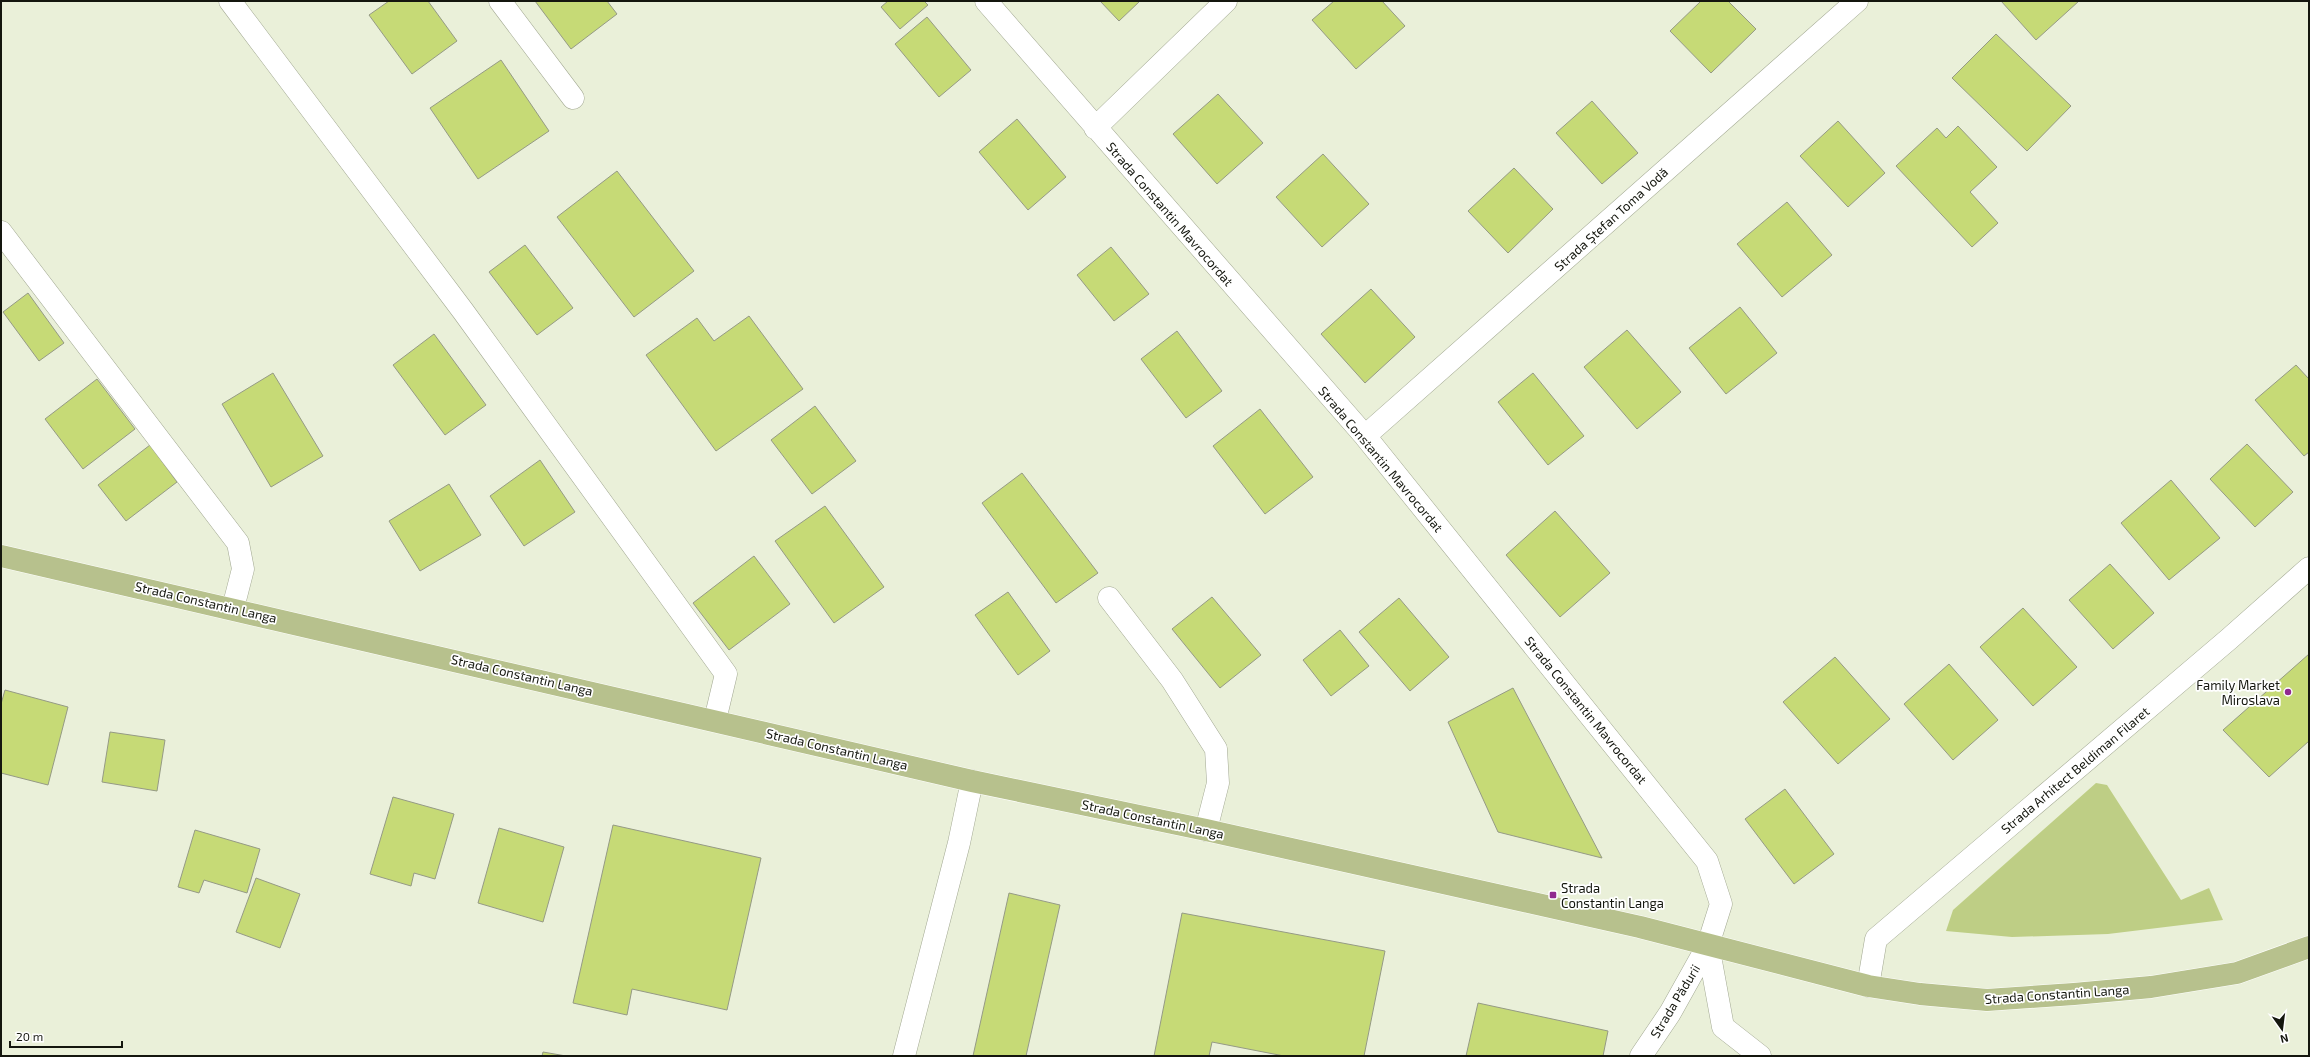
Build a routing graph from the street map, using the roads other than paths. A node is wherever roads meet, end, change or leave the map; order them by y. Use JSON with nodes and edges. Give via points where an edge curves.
{"nodes":[{"id":1,"x":230,"y":1,"type":"edge"},
{"id":2,"x":500,"y":1,"type":"edge"},
{"id":3,"x":986,"y":1,"type":"edge"},
{"id":4,"x":1226,"y":1,"type":"edge"},
{"id":5,"x":1857,"y":1,"type":"edge"},
{"id":6,"x":573,"y":98,"type":"dead end"},
{"id":7,"x":1095,"y":128,"type":"junction"},
{"id":8,"x":1,"y":232,"type":"edge"},
{"id":9,"x":1364,"y":436,"type":"junction"},
{"id":10,"x":1,"y":556,"type":"edge"},
{"id":11,"x":2309,"y":568,"type":"edge"},
{"id":12,"x":1109,"y":598,"type":"dead end"},
{"id":13,"x":233,"y":608,"type":"junction"},
{"id":14,"x":715,"y":720,"type":"junction"},
{"id":15,"x":972,"y":781,"type":"junction"},
{"id":16,"x":1206,"y":830,"type":"junction"},
{"id":17,"x":1708,"y":945,"type":"junction"},
{"id":18,"x":2309,"y":947,"type":"edge"},
{"id":19,"x":1868,"y":986,"type":"junction"},
{"id":20,"x":904,"y":1056,"type":"edge"},
{"id":21,"x":1641,"y":1056,"type":"edge"},
{"id":22,"x":1760,"y":1056,"type":"edge"}],
"edges":[{"from":1,"to":14,"type":"street","via":[[463,311],[726,674]]},
{"from":2,"to":6,"type":"street"},
{"from":3,"to":7,"type":"street","name":"Strada Constantin Mavrocordat"},
{"from":4,"to":7,"type":"street"},
{"from":5,"to":9,"type":"street","name":"Strada Ștefan Toma Vodă"},
{"from":7,"to":9,"type":"street","name":"Strada Constantin Mavrocordat"},
{"from":8,"to":13,"type":"street","via":[[238,544],[243,569]]},
{"from":9,"to":17,"type":"street","name":"Strada Constantin Mavrocordat","via":[[1707,861],[1721,904]]},
{"from":10,"to":13,"type":"main road","name":"Strada Constantin Langa"},
{"from":11,"to":19,"type":"street","name":"Strada Arhitect Beldiman Filaret","via":[[1876,939]]},
{"from":12,"to":16,"type":"street","via":[[1172,680],[1216,749],[1218,783]]},
{"from":13,"to":14,"type":"main road","name":"Strada Constantin Langa"},
{"from":14,"to":15,"type":"main road","name":"Strada Constantin Langa"},
{"from":15,"to":16,"type":"main road","name":"Strada Constantin Langa"},
{"from":15,"to":20,"type":"street","via":[[959,843]]},
{"from":16,"to":17,"type":"main road","name":"Strada Constantin Langa","via":[[1640,927]]},
{"from":17,"to":19,"type":"main road","name":"Strada Constantin Langa"},
{"from":17,"to":21,"type":"street","name":"Strada Pădurii","via":[[1670,1013]]},
{"from":17,"to":22,"type":"street","via":[[1723,1027]]},
{"from":18,"to":19,"type":"main road","name":"Strada Constantin Langa","via":[[2236,973],[2150,987],[2074,994],[1987,1000]]}]}
